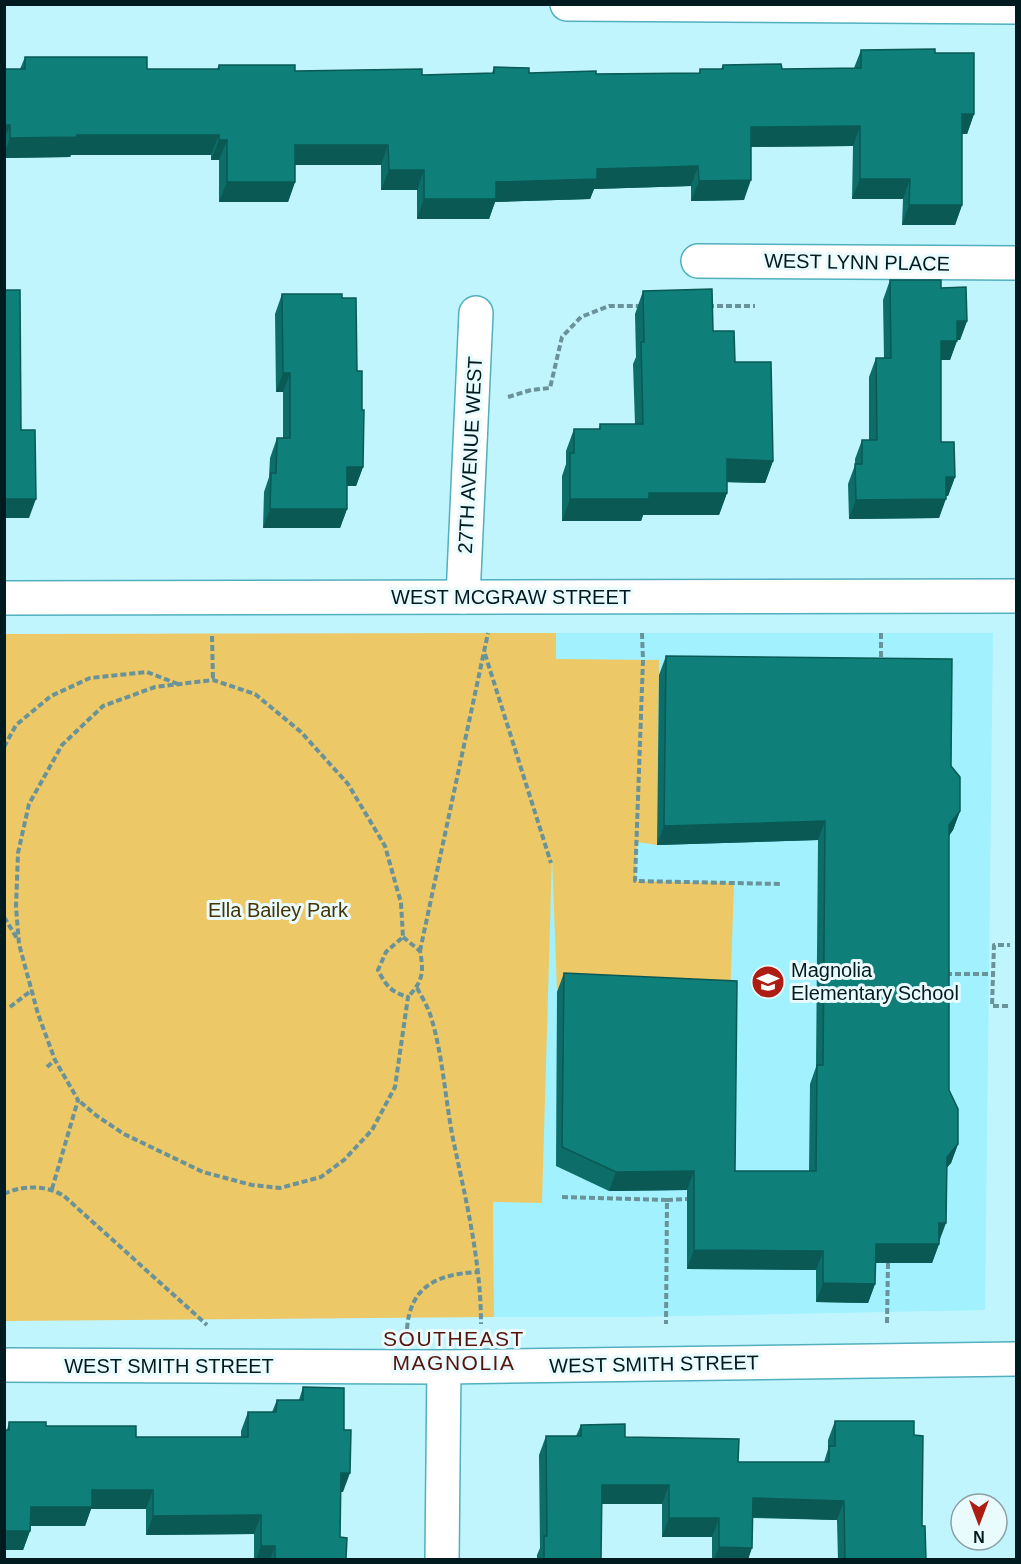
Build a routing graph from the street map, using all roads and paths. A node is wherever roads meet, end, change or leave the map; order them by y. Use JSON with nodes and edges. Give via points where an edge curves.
{"nodes":[{"id":1,"x":567,"y":4,"type":"edge"},
{"id":2,"x":1017,"y":7,"type":"edge"},
{"id":3,"x":699,"y":261,"type":"dead end"},
{"id":4,"x":1017,"y":263,"type":"edge"},
{"id":5,"x":643,"y":306,"type":"edge"},
{"id":6,"x":699,"y":306,"type":"edge"},
{"id":7,"x":755,"y":306,"type":"dead end"},
{"id":8,"x":476,"y":313,"type":"dead end"},
{"id":9,"x":550,"y":388,"type":"dead end"},
{"id":10,"x":1017,"y":596,"type":"edge"},
{"id":11,"x":463,"y":597,"type":"junction"},
{"id":12,"x":4,"y":598,"type":"edge"},
{"id":13,"x":881,"y":628,"type":"dead end"},
{"id":14,"x":212,"y":629,"type":"dead end"},
{"id":15,"x":489,"y":629,"type":"dead end"},
{"id":16,"x":642,"y":629,"type":"dead end"},
{"id":17,"x":485,"y":653,"type":"junction"},
{"id":18,"x":882,"y":670,"type":"edge"},
{"id":19,"x":213,"y":680,"type":"junction"},
{"id":20,"x":180,"y":684,"type":"junction"},
{"id":21,"x":4,"y":747,"type":"edge"},
{"id":22,"x":551,"y":862,"type":"dead end"},
{"id":23,"x":782,"y":884,"type":"dead end"},
{"id":24,"x":4,"y":917,"type":"edge"},
{"id":25,"x":403,"y":937,"type":"junction"},
{"id":26,"x":19,"y":944,"type":"junction"},
{"id":27,"x":1010,"y":945,"type":"dead end"},
{"id":28,"x":420,"y":951,"type":"junction"},
{"id":29,"x":942,"y":974,"type":"edge"},
{"id":30,"x":993,"y":974,"type":"junction"},
{"id":31,"x":417,"y":988,"type":"junction"},
{"id":32,"x":32,"y":990,"type":"junction"},
{"id":33,"x":408,"y":997,"type":"junction"},
{"id":34,"x":1008,"y":1006,"type":"dead end"},
{"id":35,"x":10,"y":1007,"type":"dead end"},
{"id":36,"x":55,"y":1060,"type":"junction"},
{"id":37,"x":47,"y":1067,"type":"dead end"},
{"id":38,"x":78,"y":1100,"type":"junction"},
{"id":39,"x":52,"y":1188,"type":"junction"},
{"id":40,"x":4,"y":1194,"type":"edge"},
{"id":41,"x":562,"y":1197,"type":"dead end"},
{"id":42,"x":687,"y":1199,"type":"dead end"},
{"id":43,"x":667,"y":1200,"type":"junction"},
{"id":44,"x":888,"y":1263,"type":"edge"},
{"id":45,"x":478,"y":1272,"type":"junction"},
{"id":46,"x":481,"y":1324,"type":"dead end"},
{"id":47,"x":666,"y":1324,"type":"dead end"},
{"id":48,"x":887,"y":1324,"type":"dead end"},
{"id":49,"x":207,"y":1325,"type":"dead end"},
{"id":50,"x":407,"y":1338,"type":"dead end"},
{"id":51,"x":1017,"y":1359,"type":"edge"},
{"id":52,"x":4,"y":1365,"type":"edge"},
{"id":53,"x":444,"y":1367,"type":"junction"},
{"id":54,"x":442,"y":1560,"type":"edge"}],
"edges":[{"from":1,"to":2,"type":"street"},
{"from":3,"to":4,"type":"street","name":"WEST LYNN PLACE"},
{"from":5,"to":9,"type":"path","via":[[609,306],[581,317],[562,337]]},
{"from":6,"to":7,"type":"path"},
{"from":8,"to":11,"type":"street","name":"27TH AVENUE WEST"},
{"from":10,"to":11,"type":"street","name":"WEST MCGRAW STREET"},
{"from":11,"to":12,"type":"street","name":"WEST MCGRAW STREET"},
{"from":13,"to":18,"type":"path"},
{"from":14,"to":19,"type":"path"},
{"from":15,"to":17,"type":"path"},
{"from":16,"to":23,"type":"path","via":[[635,881]]},
{"from":17,"to":22,"type":"path"},
{"from":17,"to":28,"type":"path"},
{"from":19,"to":20,"type":"path"},
{"from":19,"to":25,"type":"path","via":[[255,694],[301,732],[348,784],[385,846],[401,903]]},
{"from":20,"to":21,"type":"path","via":[[147,672],[90,678],[51,696],[16,725]]},
{"from":20,"to":26,"type":"path","via":[[155,687],[103,706],[62,745],[29,804],[18,853]]},
{"from":24,"to":26,"type":"path"},
{"from":25,"to":28,"type":"path"},
{"from":25,"to":33,"type":"path","via":[[386,952],[378,970],[385,986]]},
{"from":26,"to":32,"type":"path"},
{"from":27,"to":30,"type":"path","via":[[994,945]]},
{"from":28,"to":31,"type":"path","via":[[423,970]]},
{"from":29,"to":30,"type":"path"},
{"from":30,"to":34,"type":"path","via":[[992,1006]]},
{"from":31,"to":33,"type":"path"},
{"from":31,"to":45,"type":"path","via":[[431,1015]]},
{"from":32,"to":35,"type":"path"},
{"from":32,"to":36,"type":"path"},
{"from":33,"to":38,"type":"path","via":[[395,1088],[372,1130],[344,1160],[321,1177],[280,1188],[203,1172],[124,1134]]},
{"from":36,"to":37,"type":"path"},
{"from":36,"to":38,"type":"path"},
{"from":38,"to":39,"type":"path"},
{"from":39,"to":40,"type":"path"},
{"from":39,"to":49,"type":"path"},
{"from":41,"to":43,"type":"path"},
{"from":42,"to":43,"type":"path"},
{"from":43,"to":47,"type":"path"},
{"from":44,"to":48,"type":"path"},
{"from":45,"to":46,"type":"path"},
{"from":45,"to":50,"type":"path","via":[[452,1274],[428,1284],[412,1303]]},
{"from":51,"to":53,"type":"street","name":"WEST SMITH STREET"},
{"from":52,"to":53,"type":"street","name":"WEST SMITH STREET"},
{"from":53,"to":54,"type":"street"}]}
